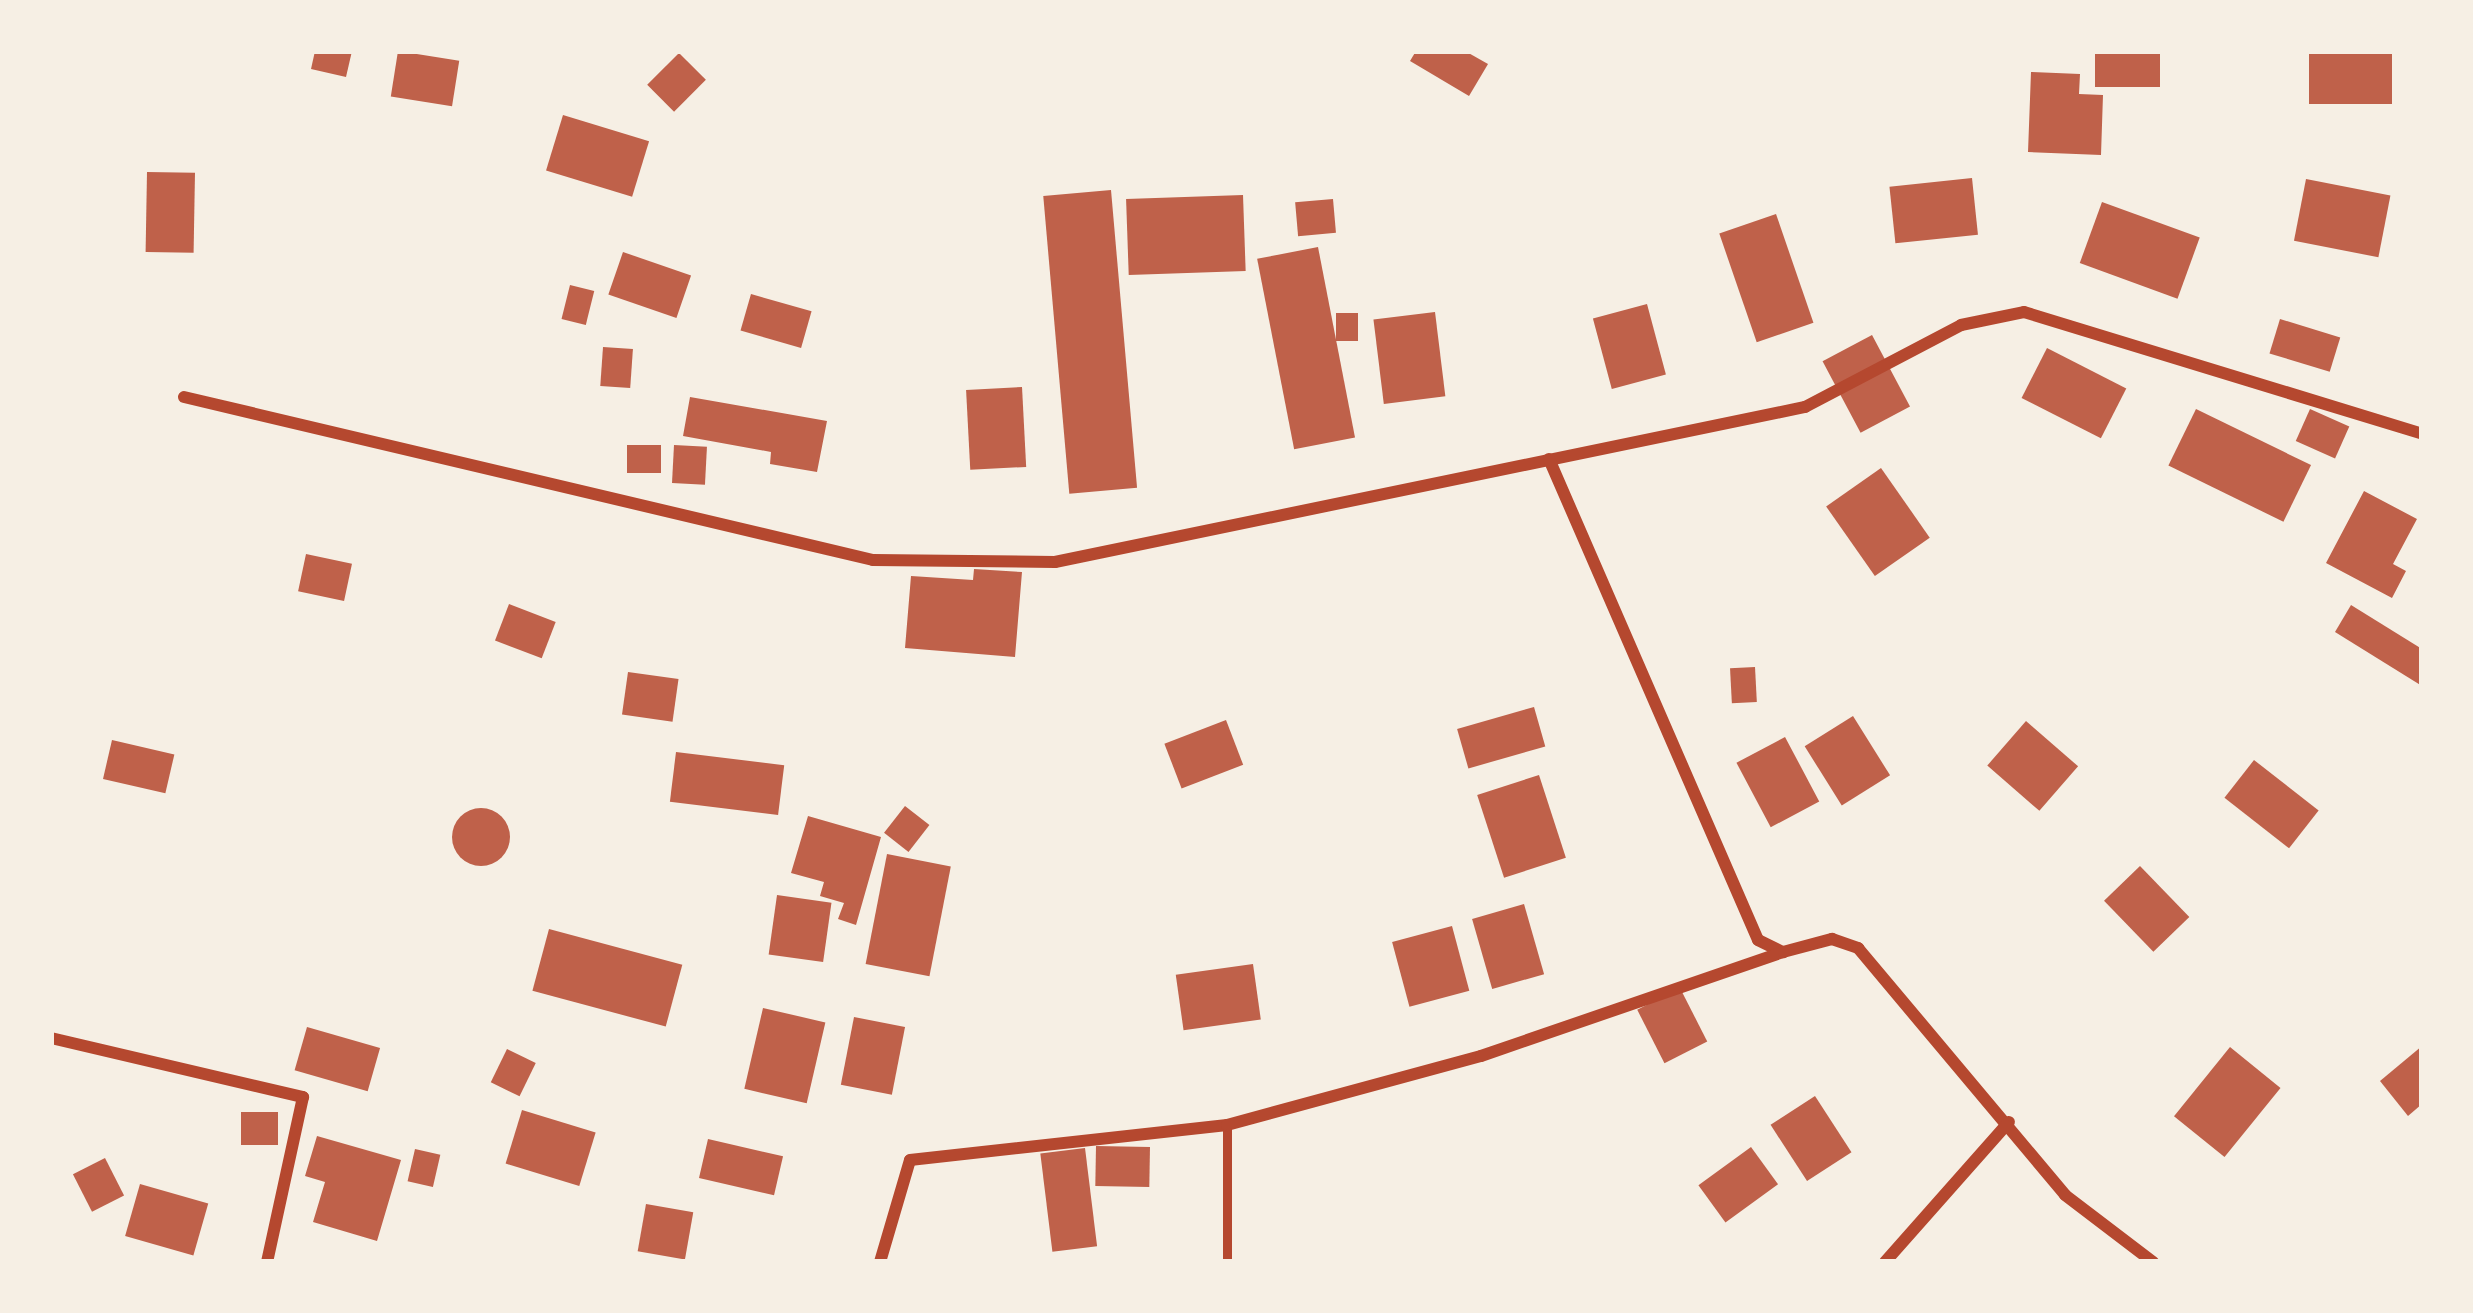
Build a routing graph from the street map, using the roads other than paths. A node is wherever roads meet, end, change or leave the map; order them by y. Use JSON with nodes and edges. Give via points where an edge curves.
{"nodes":[{"id":1,"x":184,"y":397,"type":"dead end"},
{"id":2,"x":2422,"y":434,"type":"edge"},
{"id":3,"x":1550,"y":459,"type":"junction"},
{"id":4,"x":1783,"y":952,"type":"junction"},
{"id":5,"x":51,"y":1038,"type":"edge"},
{"id":6,"x":2009,"y":1122,"type":"junction"},
{"id":7,"x":1227,"y":1125,"type":"junction"},
{"id":8,"x":267,"y":1262,"type":"edge"},
{"id":9,"x":880,"y":1262,"type":"edge"},
{"id":10,"x":1227,"y":1262,"type":"edge"},
{"id":11,"x":1885,"y":1262,"type":"edge"},
{"id":12,"x":2153,"y":1262,"type":"edge"}],
"edges":[{"from":1,"to":3,"type":"street","via":[[873,560],[1055,562]]},
{"from":2,"to":3,"type":"street","via":[[2024,312],[1961,325],[1805,406]]},
{"from":3,"to":4,"type":"street","via":[[1758,940]]},
{"from":4,"to":6,"type":"street","via":[[1832,939],[1858,948]]},
{"from":4,"to":7,"type":"street","via":[[1481,1055]]},
{"from":5,"to":8,"type":"street","via":[[303,1097]]},
{"from":6,"to":11,"type":"street"},
{"from":6,"to":12,"type":"street","via":[[2065,1195]]},
{"from":7,"to":9,"type":"street","via":[[910,1160]]},
{"from":7,"to":10,"type":"lane"}]}
